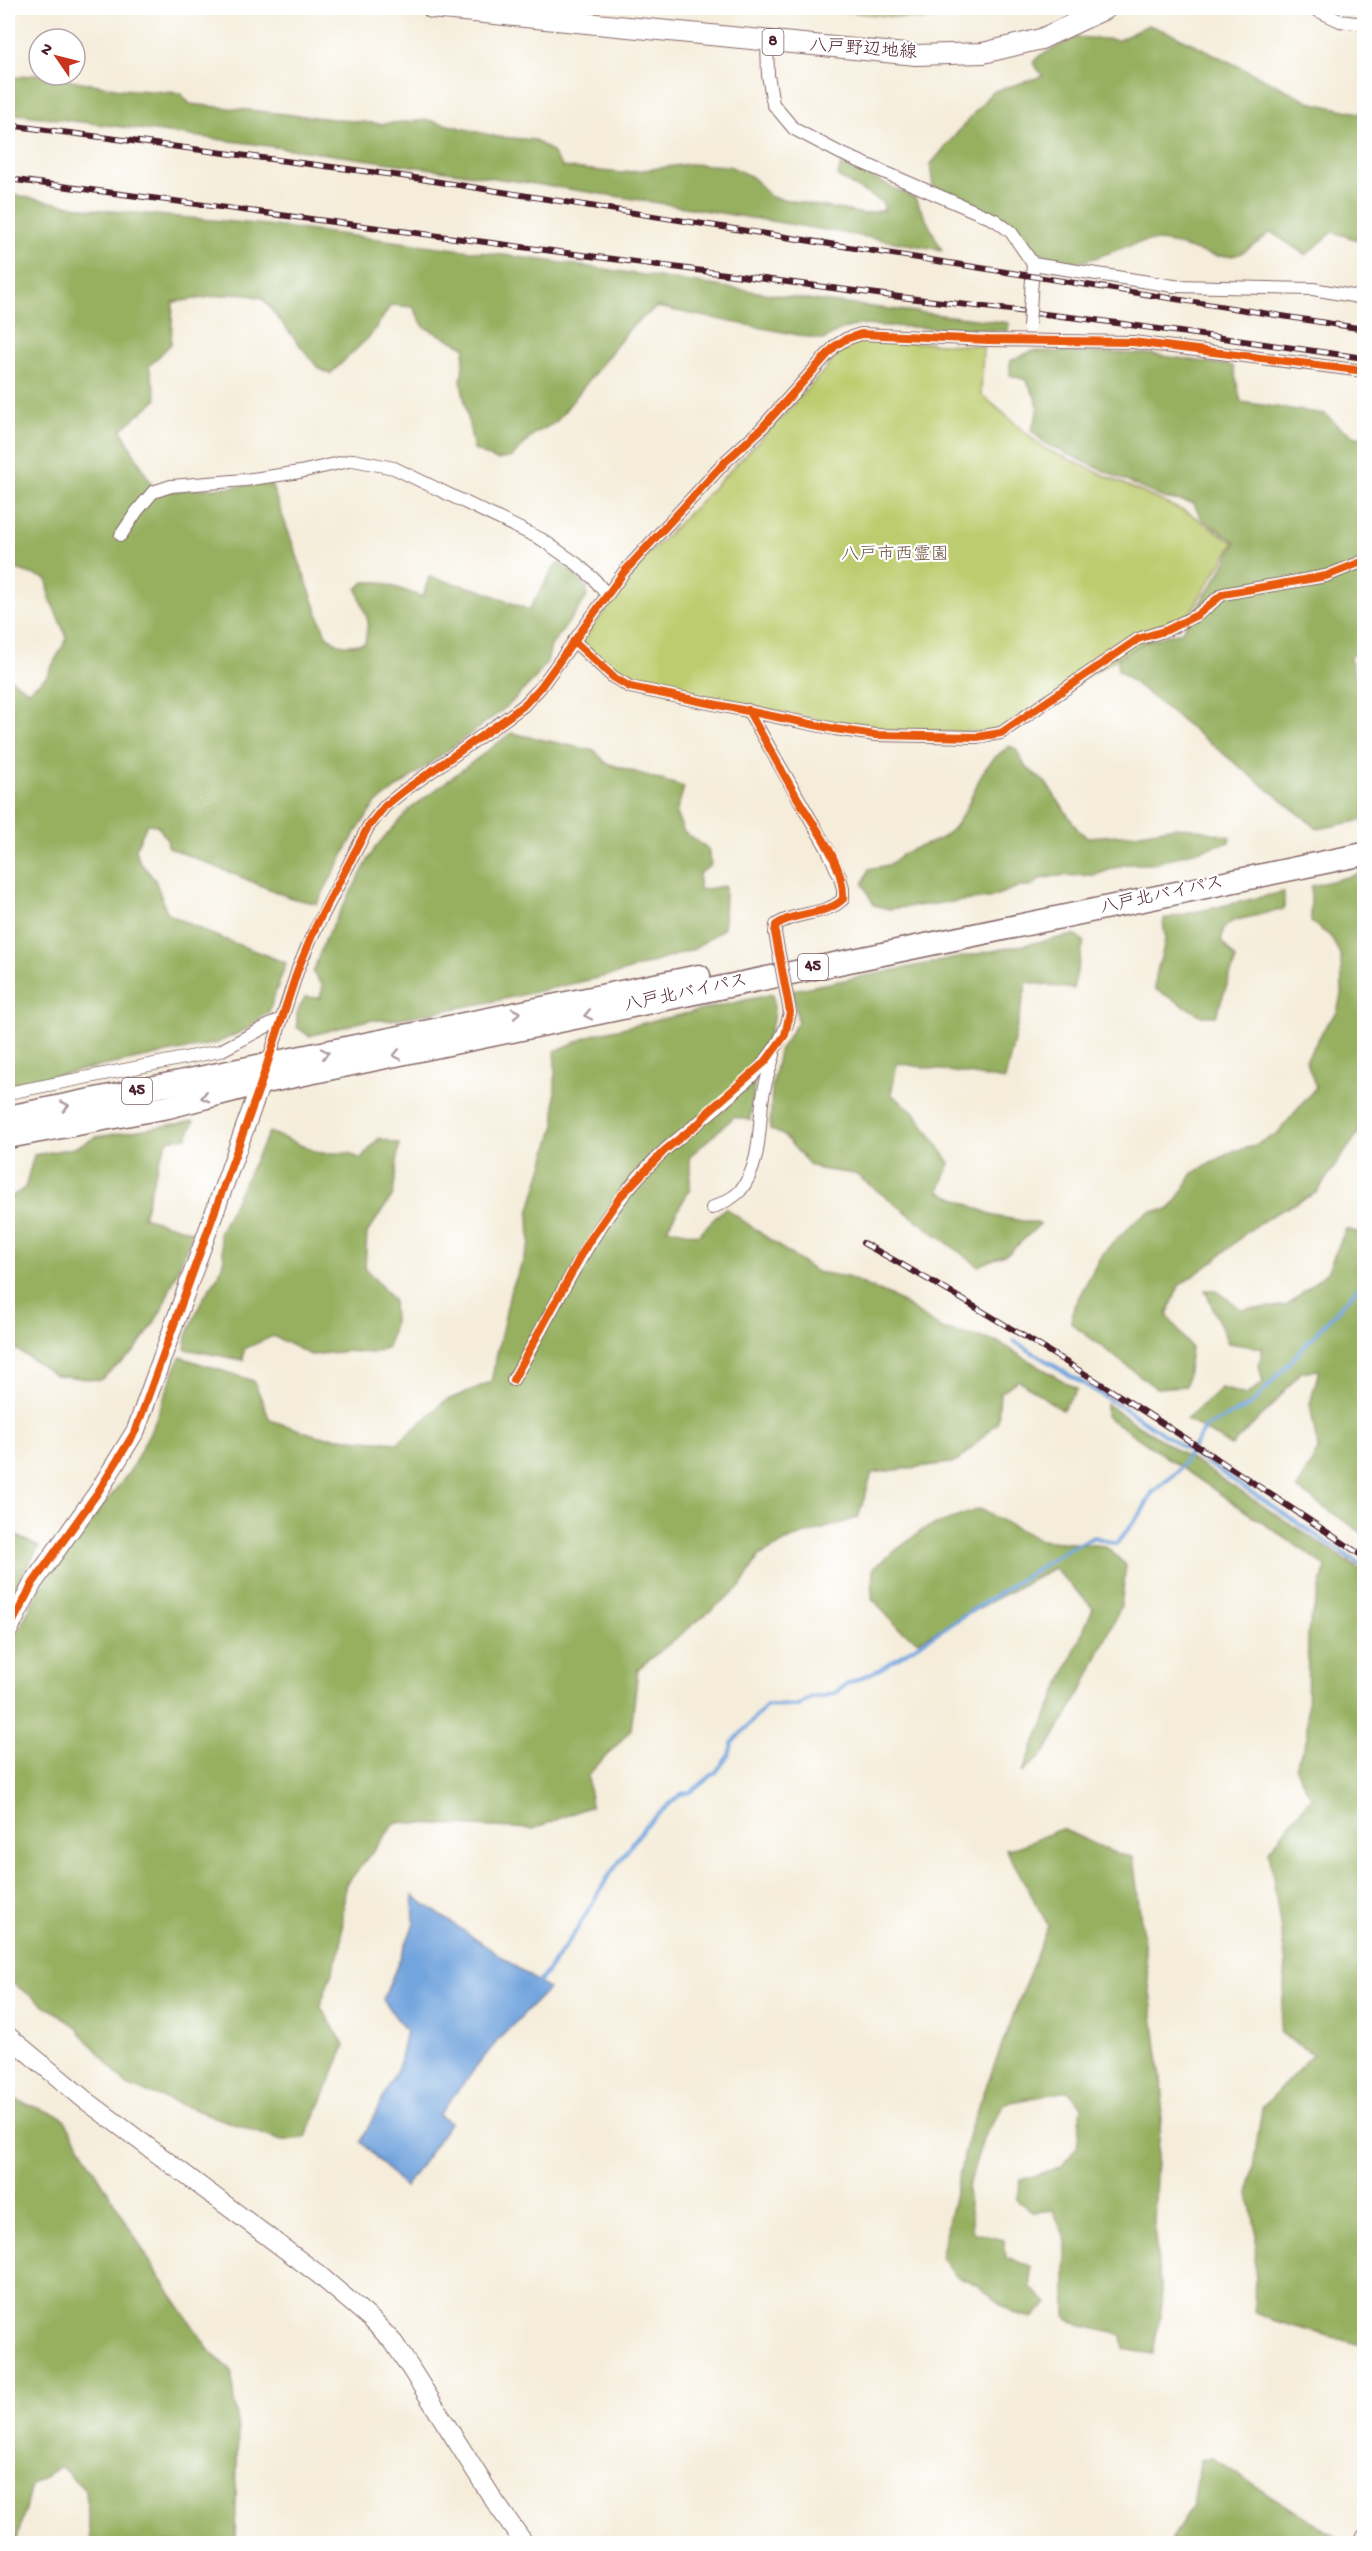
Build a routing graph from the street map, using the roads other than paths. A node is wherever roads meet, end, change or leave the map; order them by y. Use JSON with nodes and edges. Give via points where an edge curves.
{"nodes":[{"id":1,"x":432,"y":8,"type":"edge"},
{"id":2,"x":1107,"y":8,"type":"edge"},
{"id":3,"x":1312,"y":8,"type":"edge"},
{"id":4,"x":1365,"y":24,"type":"edge"},
{"id":5,"x":767,"y":42,"type":"junction"},
{"id":6,"x":1033,"y":264,"type":"junction"},
{"id":7,"x":1365,"y":298,"type":"edge"},
{"id":8,"x":1028,"y":341,"type":"junction"},
{"id":9,"x":1365,"y":371,"type":"edge"},
{"id":10,"x":122,"y":535,"type":"dead end"},
{"id":11,"x":1365,"y":561,"type":"edge"},
{"id":12,"x":607,"y":596,"type":"junction"},
{"id":13,"x":574,"y":641,"type":"junction"},
{"id":14,"x":748,"y":710,"type":"junction"},
{"id":15,"x":1365,"y":838,"type":"edge"},
{"id":16,"x":1365,"y":854,"type":"edge"},
{"id":17,"x":281,"y":1019,"type":"junction"},
{"id":18,"x":776,"y":1048,"type":"junction"},
{"id":19,"x":264,"y":1074,"type":"junction"},
{"id":20,"x":8,"y":1093,"type":"edge"},
{"id":21,"x":8,"y":1118,"type":"edge"},
{"id":22,"x":8,"y":1137,"type":"edge"},
{"id":23,"x":712,"y":1208,"type":"dead end"},
{"id":24,"x":513,"y":1380,"type":"dead end"},
{"id":25,"x":8,"y":1631,"type":"edge"},
{"id":26,"x":8,"y":2036,"type":"edge"},
{"id":27,"x":1365,"y":2535,"type":"edge"},
{"id":28,"x":525,"y":2544,"type":"edge"},
{"id":29,"x":1359,"y":2544,"type":"edge"}],
"edges":[{"from":1,"to":5,"type":"main road","name":"八戸野辺地線","number":"8"},
{"from":2,"to":5,"type":"main road","name":"八戸野辺地線","number":"8","via":[[1041,39],[983,53],[916,55]]},
{"from":3,"to":4,"type":"street","via":[[1340,21]]},
{"from":5,"to":6,"type":"street","via":[[773,104],[795,129],[840,153],[994,220],[1011,232]]},
{"from":6,"to":7,"type":"street","via":[[1174,286],[1313,289]]},
{"from":6,"to":8,"type":"street","bridge":true},
{"from":8,"to":9,"type":"street","via":[[1133,342]]},
{"from":8,"to":12,"type":"street","via":[[861,334],[846,339],[726,461],[624,572]]},
{"from":10,"to":12,"type":"street","via":[[153,492],[171,486],[245,480],[353,460],[394,468],[540,539],[577,564]]},
{"from":11,"to":14,"type":"street","via":[[1326,576],[1223,594],[1197,615],[1138,639],[992,736],[875,735]]},
{"from":12,"to":13,"type":"street"},
{"from":13,"to":14,"type":"street","via":[[613,677],[630,687]]},
{"from":13,"to":17,"type":"street","via":[[523,706],[405,790],[368,827],[311,938]]},
{"from":14,"to":18,"type":"street","bridge":true,"via":[[827,848],[843,889],[843,899],[836,905],[784,919],[776,925],[790,1012],[785,1035]]},
{"from":19,"to":15,"type":"highway","name":"八戸北バイパス","number":"45","one_way":true},
{"from":16,"to":19,"type":"highway","name":"八戸北バイパス","number":"45","one_way":true},
{"from":17,"to":19,"type":"street"},
{"from":17,"to":20,"type":"street","via":[[220,1051]]},
{"from":18,"to":23,"type":"street","via":[[763,1096],[761,1130],[752,1168],[740,1191]]},
{"from":18,"to":24,"type":"street","via":[[620,1197],[588,1243]]},
{"from":21,"to":19,"type":"highway","name":"八戸北バイパス","number":"45","one_way":true},
{"from":19,"to":22,"type":"highway","name":"八戸北バイパス","number":"45","one_way":true,"via":[[168,1107]]},
{"from":19,"to":25,"type":"street","via":[[136,1430],[98,1492],[33,1583]]},
{"from":26,"to":28,"type":"street","via":[[84,2099],[318,2274],[372,2320],[394,2343]]},
{"from":27,"to":29,"type":"street"}]}
